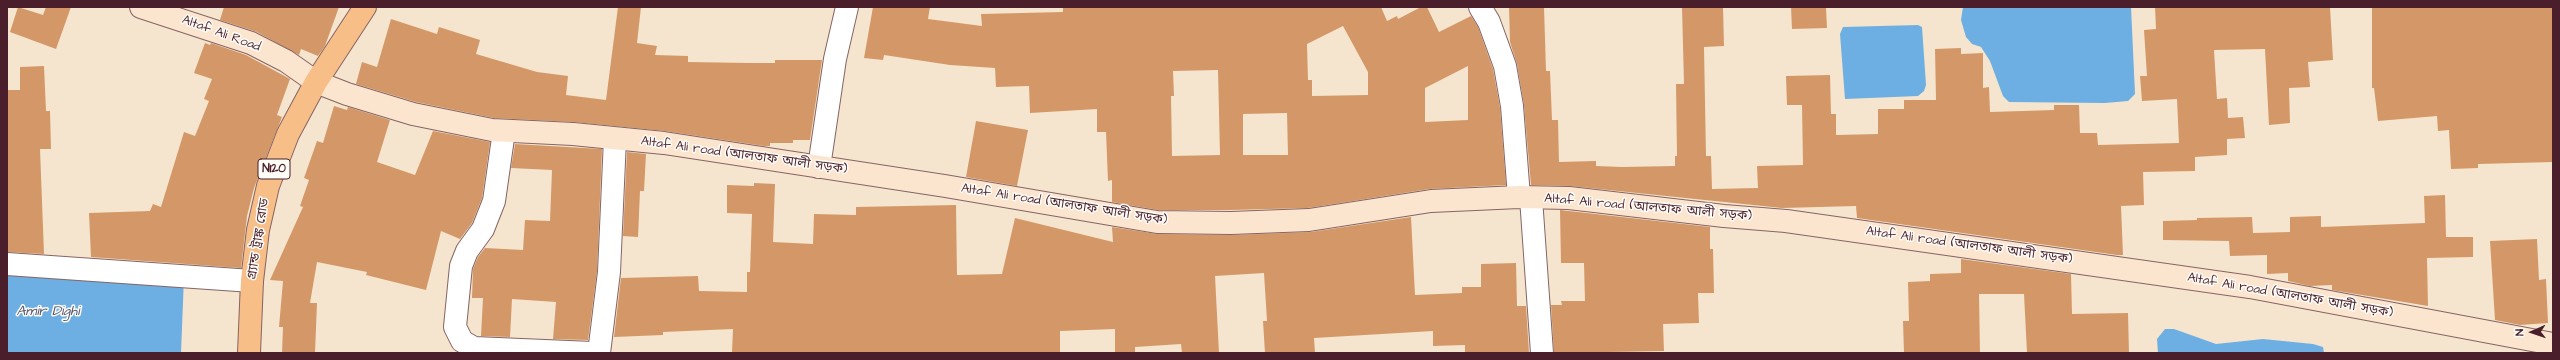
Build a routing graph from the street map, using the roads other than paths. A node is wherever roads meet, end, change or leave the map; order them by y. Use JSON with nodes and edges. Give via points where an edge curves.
{"nodes":[{"id":1,"x":141,"y":7,"type":"edge"},
{"id":2,"x":365,"y":7,"type":"edge"},
{"id":3,"x":847,"y":7,"type":"edge"},
{"id":4,"x":1480,"y":7,"type":"edge"},
{"id":5,"x":316,"y":82,"type":"junction"},
{"id":6,"x":504,"y":131,"type":"junction"},
{"id":7,"x":615,"y":139,"type":"junction"},
{"id":8,"x":819,"y":167,"type":"junction"},
{"id":9,"x":1525,"y":197,"type":"junction"},
{"id":10,"x":7,"y":264,"type":"edge"},
{"id":11,"x":252,"y":281,"type":"junction"},
{"id":12,"x":2553,"y":344,"type":"edge"},
{"id":13,"x":249,"y":353,"type":"edge"},
{"id":14,"x":592,"y":353,"type":"edge"},
{"id":15,"x":599,"y":353,"type":"edge"},
{"id":16,"x":1542,"y":353,"type":"edge"}],
"edges":[{"from":1,"to":5,"type":"main road","name":"Altaf Ali Road","via":[[251,43],[292,64]]},
{"from":2,"to":5,"type":"highway","name":"গ্র্যান্ড ট্রাঙ্ক রোড","number":"N120"},
{"from":3,"to":8,"type":"street","via":[[835,59]]},
{"from":4,"to":9,"type":"street","via":[[1489,22],[1505,66]]},
{"from":5,"to":6,"type":"main road","name":"Altaf Ali road (আলতাফ আলী সড়ক)","via":[[413,114]]},
{"from":5,"to":11,"type":"highway","name":"গ্র্যান্ড ট্রাঙ্ক রোড","number":"N120","via":[[288,134],[268,186],[258,230]]},
{"from":6,"to":7,"type":"main road","name":"Altaf Ali road (আলতাফ আলী সড়ক)"},
{"from":6,"to":14,"type":"street","via":[[494,201],[483,229],[467,250],[460,266],[455,327],[462,341],[474,348]]},
{"from":7,"to":8,"type":"main road","name":"Altaf Ali road (আলতাফ আলী সড়ক)","via":[[664,143]]},
{"from":7,"to":15,"type":"street","via":[[609,272]]},
{"from":8,"to":9,"type":"main road","name":"Altaf Ali road (আলতাফ আলী সড়ক)","via":[[1105,215],[1170,223],[1231,224],[1309,220],[1431,201]]},
{"from":9,"to":12,"type":"main road","name":"Altaf Ali road (আলতাফ আলী সড়ক)","via":[[1569,198],[1840,227],[1995,252],[2250,287]]},
{"from":9,"to":16,"type":"street"},
{"from":10,"to":11,"type":"street"},
{"from":11,"to":13,"type":"highway","name":"গ্র্যান্ড ট্রাঙ্ক রোড","number":"N120"}]}
